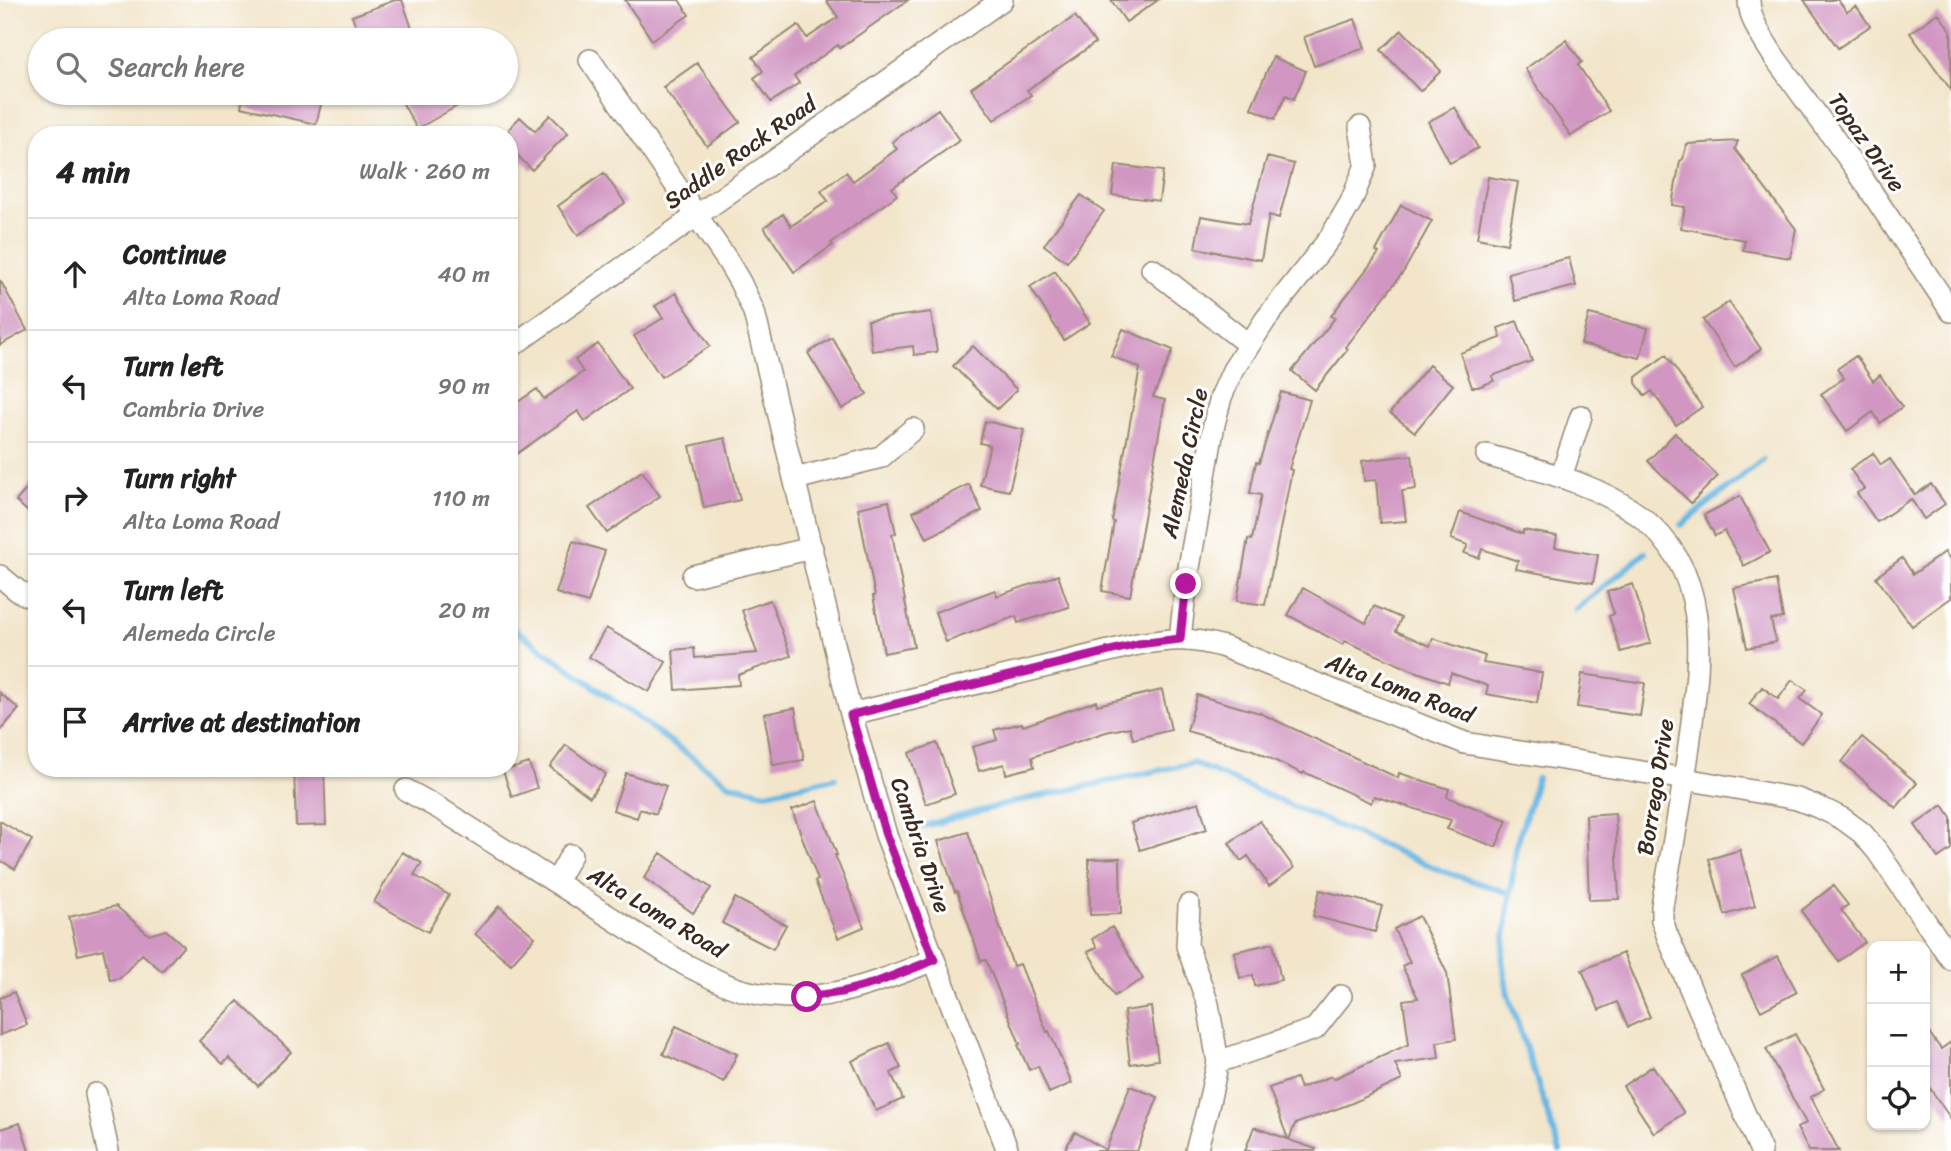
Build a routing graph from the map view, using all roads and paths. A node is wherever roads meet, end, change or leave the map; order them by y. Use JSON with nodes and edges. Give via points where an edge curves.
{"nodes":[{"id":1,"x":1002,"y":0,"type":"edge"},
{"id":2,"x":1749,"y":0,"type":"edge"},
{"id":3,"x":590,"y":60,"type":"dead end"},
{"id":4,"x":1360,"y":127,"type":"dead end"},
{"id":5,"x":696,"y":214,"type":"junction"},
{"id":6,"x":1152,"y":269,"type":"dead end"},
{"id":7,"x":1951,"y":311,"type":"edge"},
{"id":8,"x":518,"y":342,"type":"edge"},
{"id":9,"x":1249,"y":345,"type":"junction"},
{"id":10,"x":1581,"y":416,"type":"dead end"},
{"id":11,"x":913,"y":429,"type":"dead end"},
{"id":12,"x":1487,"y":455,"type":"dead end"},
{"id":13,"x":1561,"y":477,"type":"junction"},
{"id":14,"x":795,"y":479,"type":"junction"},
{"id":15,"x":812,"y":548,"type":"junction"},
{"id":16,"x":0,"y":576,"type":"edge"},
{"id":17,"x":693,"y":576,"type":"dead end"},
{"id":18,"x":28,"y":596,"type":"edge"},
{"id":19,"x":1180,"y":639,"type":"junction"},
{"id":20,"x":851,"y":715,"type":"junction"},
{"id":21,"x":1685,"y":779,"type":"junction"},
{"id":22,"x":406,"y":790,"type":"dead end"},
{"id":23,"x":571,"y":855,"type":"dead end"},
{"id":24,"x":556,"y":881,"type":"junction"},
{"id":25,"x":1189,"y":905,"type":"dead end"},
{"id":26,"x":1951,"y":959,"type":"edge"},
{"id":27,"x":934,"y":960,"type":"junction"},
{"id":28,"x":1341,"y":996,"type":"dead end"},
{"id":29,"x":1218,"y":1062,"type":"junction"},
{"id":30,"x":96,"y":1094,"type":"dead end"},
{"id":31,"x":108,"y":1151,"type":"edge"},
{"id":32,"x":1007,"y":1151,"type":"edge"},
{"id":33,"x":1196,"y":1151,"type":"edge"},
{"id":34,"x":1761,"y":1151,"type":"edge"}],
"edges":[{"from":1,"to":5,"type":"street","name":"Saddle Rock Road"},
{"from":2,"to":7,"type":"street","name":"Topaz Drive","via":[[1774,58],[1854,166]]},
{"from":3,"to":5,"type":"street","name":"Cambria Drive"},
{"from":4,"to":9,"type":"street","name":"Alemeda Circle","via":[[1366,165],[1351,202],[1330,238]]},
{"from":5,"to":8,"type":"street","name":"Saddle Rock Road"},
{"from":5,"to":14,"type":"street","name":"Cambria Drive","via":[[734,271],[754,312]]},
{"from":6,"to":9,"type":"street"},
{"from":9,"to":19,"type":"street","name":"Alemeda Circle","via":[[1221,397],[1214,424]]},
{"from":10,"to":13,"type":"street"},
{"from":11,"to":14,"type":"street","via":[[881,457]]},
{"from":12,"to":13,"type":"street","name":"Borrego Drive"},
{"from":13,"to":21,"type":"street","name":"Borrego Drive","via":[[1639,516],[1678,557],[1688,580],[1699,637],[1699,670]]},
{"from":14,"to":15,"type":"street","name":"Cambria Drive"},
{"from":15,"to":17,"type":"street"},
{"from":15,"to":20,"type":"street","name":"Cambria Drive"},
{"from":16,"to":18,"type":"street"},
{"from":19,"to":20,"type":"street","name":"Alta Loma Road","via":[[1138,644]]},
{"from":19,"to":21,"type":"street","name":"Alta Loma Road","via":[[1224,647],[1465,743]]},
{"from":20,"to":27,"type":"street","name":"Cambria Drive","via":[[886,835]]},
{"from":21,"to":26,"type":"street","name":"Alta Loma Road","via":[[1797,799],[1843,819],[1878,852]]},
{"from":21,"to":34,"type":"street","name":"Borrego Drive","via":[[1662,920]]},
{"from":22,"to":24,"type":"street","name":"Alta Loma Road"},
{"from":23,"to":24,"type":"street","name":"Alta Loma Road"},
{"from":24,"to":27,"type":"street","name":"Alta Loma Road","via":[[684,964],[748,992],[807,997],[842,992]]},
{"from":25,"to":29,"type":"street","via":[[1187,946],[1208,1004]]},
{"from":27,"to":32,"type":"street","name":"Cambria Drive"},
{"from":28,"to":29,"type":"street","via":[[1315,1028]]},
{"from":29,"to":33,"type":"street"},
{"from":30,"to":31,"type":"street"}]}
